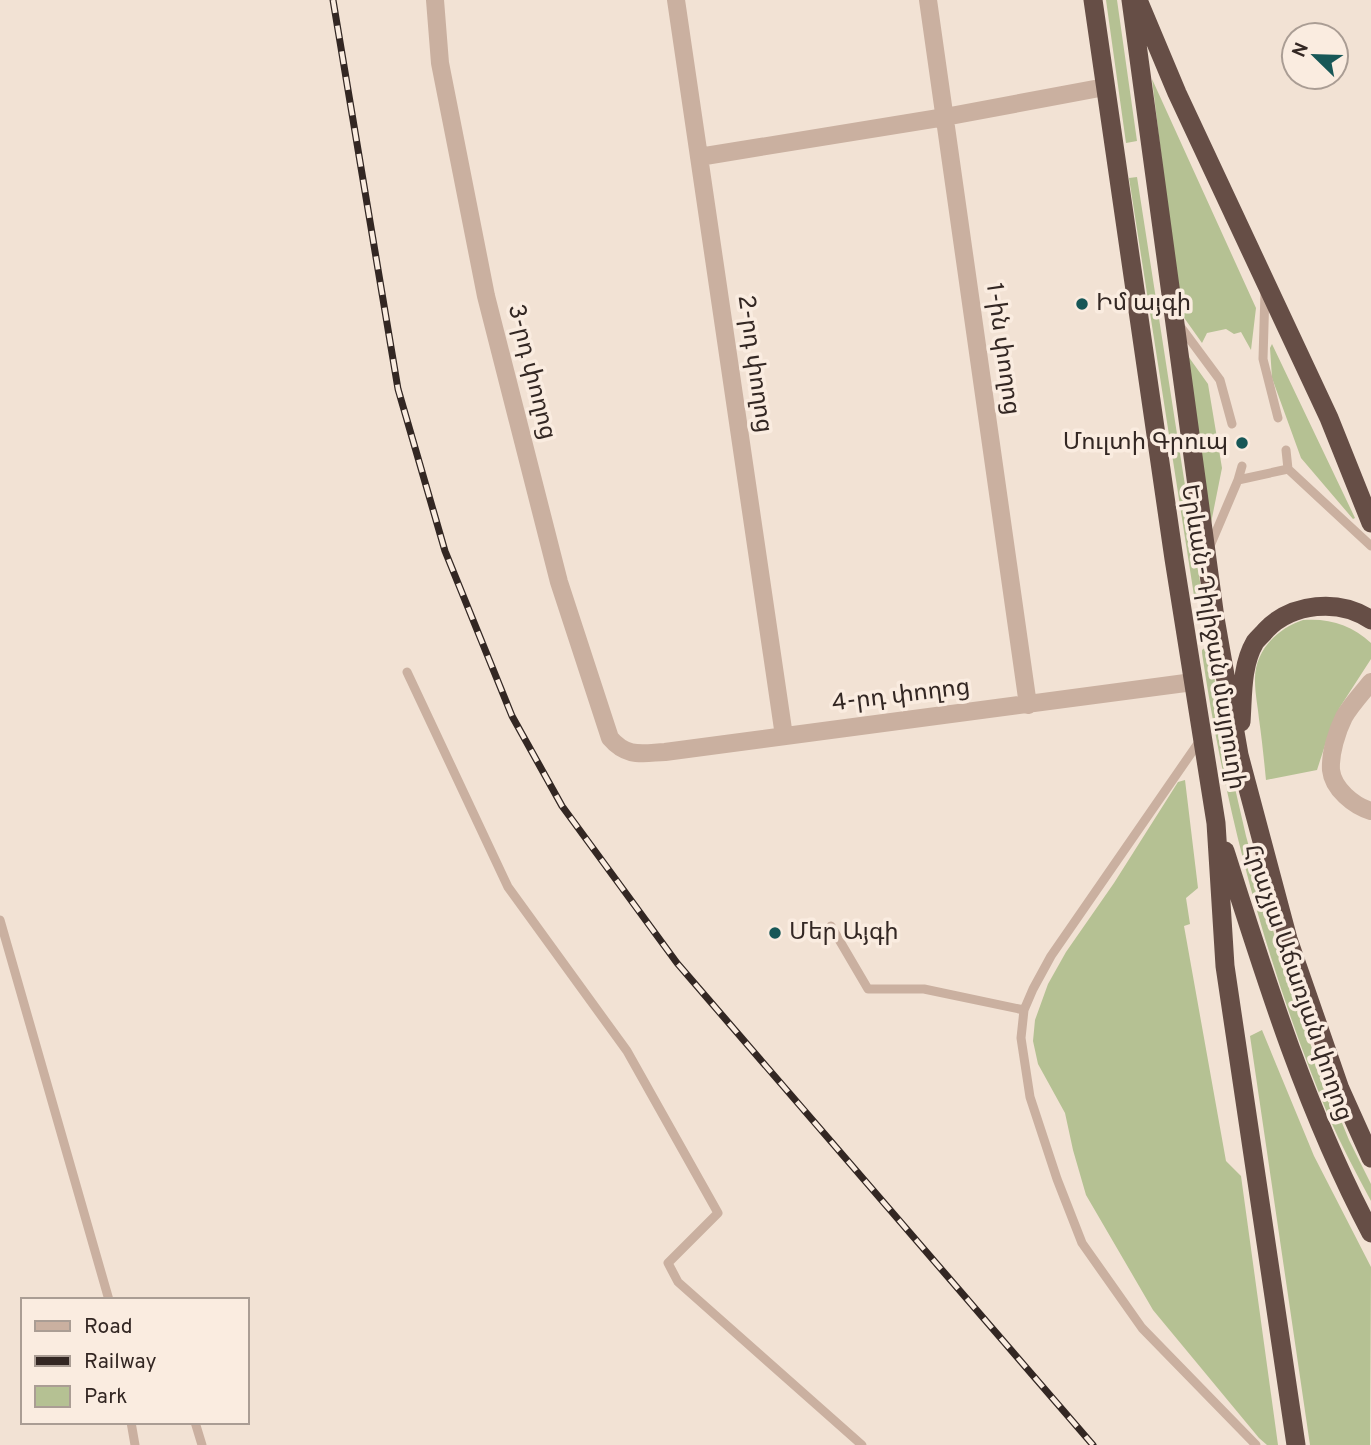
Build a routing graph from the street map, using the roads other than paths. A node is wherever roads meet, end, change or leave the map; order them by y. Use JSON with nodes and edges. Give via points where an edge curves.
{"nodes":[{"id":1,"x":435,"y":0,"type":"edge"},
{"id":2,"x":676,"y":0,"type":"edge"},
{"id":3,"x":928,"y":0,"type":"edge"},
{"id":4,"x":1093,"y":0,"type":"edge"},
{"id":5,"x":1131,"y":0,"type":"edge"},
{"id":6,"x":1138,"y":0,"type":"edge"},
{"id":7,"x":1105,"y":87,"type":"junction"},
{"id":8,"x":945,"y":117,"type":"junction"},
{"id":9,"x":699,"y":157,"type":"junction"},
{"id":10,"x":1152,"y":160,"type":"junction"},
{"id":11,"x":1117,"y":164,"type":"junction"},
{"id":12,"x":1265,"y":283,"type":"junction"},
{"id":13,"x":1175,"y":319,"type":"junction"},
{"id":14,"x":1278,"y":418,"type":"dead end"},
{"id":15,"x":1232,"y":424,"type":"dead end"},
{"id":16,"x":1286,"y":450,"type":"dead end"},
{"id":17,"x":1242,"y":466,"type":"dead end"},
{"id":18,"x":1288,"y":469,"type":"junction"},
{"id":19,"x":1238,"y":480,"type":"junction"},
{"id":20,"x":1371,"y":523,"type":"edge"},
{"id":21,"x":1371,"y":546,"type":"edge"},
{"id":22,"x":1206,"y":554,"type":"junction"},
{"id":23,"x":1215,"y":618,"type":"junction"},
{"id":24,"x":1371,"y":620,"type":"edge"},
{"id":25,"x":1184,"y":621,"type":"junction"},
{"id":26,"x":407,"y":672,"type":"dead end"},
{"id":27,"x":1193,"y":682,"type":"junction"},
{"id":28,"x":1371,"y":682,"type":"edge"},
{"id":29,"x":1028,"y":705,"type":"junction"},
{"id":30,"x":784,"y":736,"type":"junction"},
{"id":31,"x":1201,"y":739,"type":"junction"},
{"id":32,"x":617,"y":746,"type":"joint"},
{"id":33,"x":1239,"y":755,"type":"junction"},
{"id":34,"x":1371,"y":811,"type":"edge"},
{"id":35,"x":1216,"y":823,"type":"junction"},
{"id":36,"x":0,"y":920,"type":"edge"},
{"id":37,"x":831,"y":926,"type":"dead end"},
{"id":38,"x":1024,"y":1010,"type":"junction"},
{"id":39,"x":1371,"y":1158,"type":"edge"},
{"id":40,"x":1371,"y":1233,"type":"edge"},
{"id":41,"x":109,"y":1298,"type":"edge"},
{"id":42,"x":131,"y":1424,"type":"edge"},
{"id":43,"x":196,"y":1424,"type":"edge"},
{"id":44,"x":135,"y":1445,"type":"edge"},
{"id":45,"x":202,"y":1445,"type":"edge"},
{"id":46,"x":862,"y":1445,"type":"edge"},
{"id":47,"x":1256,"y":1445,"type":"edge"},
{"id":48,"x":1296,"y":1445,"type":"edge"}],
"edges":[{"from":1,"to":32,"type":"street","name":"3-րդ փողոց","via":[[440,63],[486,296],[559,582],[610,738]]},
{"from":2,"to":9,"type":"street","name":"2-րդ փողոց"},
{"from":3,"to":8,"type":"street","name":"1-ին փողոց"},
{"from":4,"to":7,"type":"highway","name":"Երևան-Դիլիջան մայրուղի"},
{"from":5,"to":10,"type":"highway","name":"Երևան-Դիլիջան մայրուղի"},
{"from":6,"to":12,"type":"highway"},
{"from":7,"to":8,"type":"street"},
{"from":7,"to":11,"type":"highway","name":"Երևան-Դիլիջան մայրուղի"},
{"from":8,"to":9,"type":"street"},
{"from":8,"to":29,"type":"street","name":"1-ին փողոց"},
{"from":9,"to":30,"type":"street","name":"2-րդ փողոց"},
{"from":10,"to":11,"type":"highway","via":[[1133,151]]},
{"from":10,"to":13,"type":"highway","name":"Երևան-Դիլիջան մայրուղի"},
{"from":11,"to":25,"type":"highway","name":"Երևան-Դիլիջան մայրուղի"},
{"from":12,"to":14,"type":"lane","via":[[1263,359]]},
{"from":12,"to":20,"type":"highway","via":[[1329,418]]},
{"from":13,"to":15,"type":"lane","via":[[1220,380]]},
{"from":13,"to":22,"type":"highway","name":"Երևան-Դիլիջան մայրուղի"},
{"from":16,"to":18,"type":"lane"},
{"from":17,"to":19,"type":"lane"},
{"from":18,"to":19,"type":"lane"},
{"from":18,"to":21,"type":"lane"},
{"from":19,"to":22,"type":"lane"},
{"from":22,"to":23,"type":"highway","name":"Երևան-Դիլիջան մայրուղի"},
{"from":23,"to":25,"type":"highway","via":[[1202,631],[1192,630]]},
{"from":23,"to":33,"type":"highway","name":"Երևան-Դիլիջան մայրուղի"},
{"from":24,"to":33,"type":"highway","via":[[1343,608],[1318,606],[1276,620],[1255,642],[1244,670]]},
{"from":25,"to":27,"type":"highway","name":"Երևան-Դիլիջան մայրուղի"},
{"from":26,"to":46,"type":"lane","via":[[508,887],[627,1051],[718,1213],[668,1263],[678,1282]]},
{"from":27,"to":29,"type":"street","name":"4-րդ փողոց"},
{"from":27,"to":31,"type":"highway","name":"Երևան-Դիլիջան մայրուղի"},
{"from":28,"to":34,"type":"street","via":[[1346,714],[1335,740],[1331,771],[1345,796]]},
{"from":29,"to":30,"type":"street","name":"4-րդ փողոց"},
{"from":30,"to":32,"type":"street","name":"4-րդ փողոց","via":[[665,752],[626,752]]},
{"from":31,"to":35,"type":"highway","name":"Երևան-Դիլիջան մայրուղի"},
{"from":31,"to":38,"type":"lane","via":[[1051,956]]},
{"from":33,"to":39,"type":"highway","name":"Հրաչյա Աճառյան փողոց","via":[[1288,939],[1340,1088]]},
{"from":35,"to":40,"type":"highway","name":"Հրաչյա Աճառյան փողոց","via":[[1305,1089]]},
{"from":35,"to":48,"type":"highway","via":[[1225,966]]},
{"from":36,"to":41,"type":"lane"},
{"from":37,"to":38,"type":"lane","via":[[868,989],[924,989]]},
{"from":38,"to":47,"type":"lane","via":[[1021,1038],[1030,1097],[1082,1243],[1142,1328]]},
{"from":42,"to":44,"type":"lane"},
{"from":43,"to":45,"type":"lane"}]}
